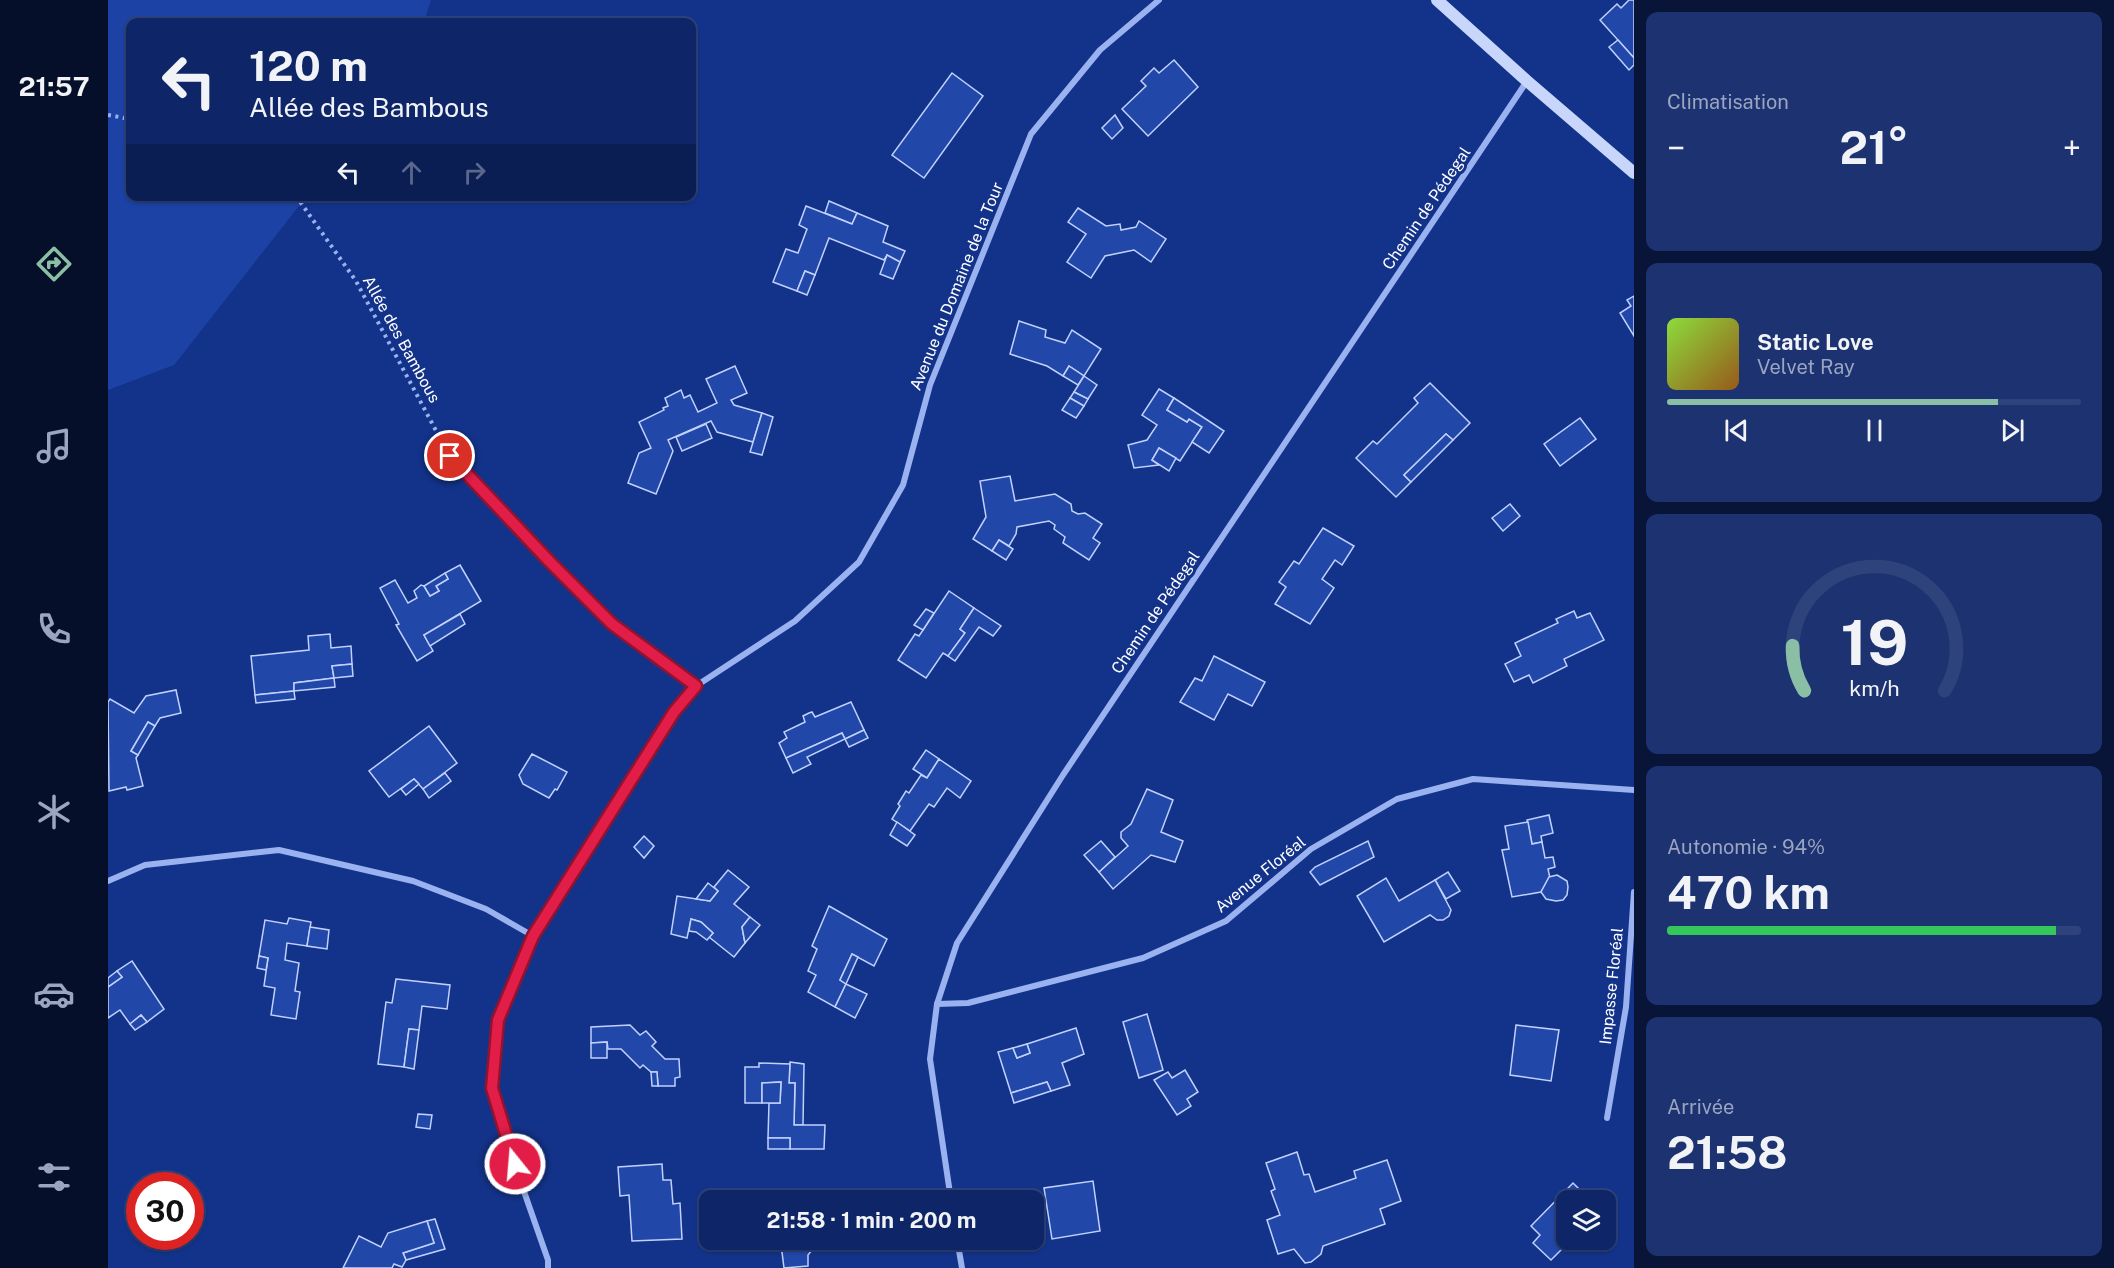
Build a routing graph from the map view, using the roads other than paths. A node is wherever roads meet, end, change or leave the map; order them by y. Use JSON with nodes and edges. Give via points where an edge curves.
{"nodes":[{"id":1,"x":1159,"y":0,"type":"edge"},
{"id":2,"x":1437,"y":0,"type":"edge"},
{"id":3,"x":1527,"y":81,"type":"junction"},
{"id":4,"x":1634,"y":173,"type":"edge"},
{"id":5,"x":450,"y":456,"type":"road end"},
{"id":6,"x":696,"y":686,"type":"junction"},
{"id":7,"x":1634,"y":790,"type":"edge"},
{"id":8,"x":108,"y":881,"type":"edge"},
{"id":9,"x":1634,"y":892,"type":"edge"},
{"id":10,"x":533,"y":936,"type":"junction"},
{"id":11,"x":937,"y":1004,"type":"junction"},
{"id":12,"x":1607,"y":1118,"type":"dead end"},
{"id":13,"x":950,"y":1190,"type":"edge"},
{"id":14,"x":959,"y":1250,"type":"edge"},
{"id":15,"x":548,"y":1268,"type":"edge"},
{"id":16,"x":962,"y":1268,"type":"edge"}],
"edges":[{"from":1,"to":6,"type":"street","name":"Avenue du Domaine de la Tour","via":[[1100,50],[1031,134],[930,385],[903,485],[859,562],[795,621]]},
{"from":2,"to":3,"type":"main road"},
{"from":3,"to":4,"type":"main road"},
{"from":3,"to":11,"type":"street","name":"Chemin de Pédegal","via":[[1063,775],[957,943]]},
{"from":5,"to":6,"type":"street","via":[[612,624]]},
{"from":6,"to":10,"type":"street","name":"Avenue du Domaine de la Tour","via":[[674,712]]},
{"from":7,"to":11,"type":"street","name":"Avenue Floréal","via":[[1473,778],[1397,799],[1311,849],[1226,921],[1143,958],[968,1003]]},
{"from":8,"to":10,"type":"street","via":[[145,865],[279,850],[413,881],[486,909]]},
{"from":9,"to":12,"type":"street","name":"Impasse Floréal","via":[[1626,1007]]},
{"from":10,"to":15,"type":"street","name":"Avenue du Domaine de la Tour","via":[[498,1020],[492,1088]]},
{"from":11,"to":13,"type":"street","name":"Chemin de Pédegal","via":[[930,1059]]},
{"from":14,"to":16,"type":"street"}]}
